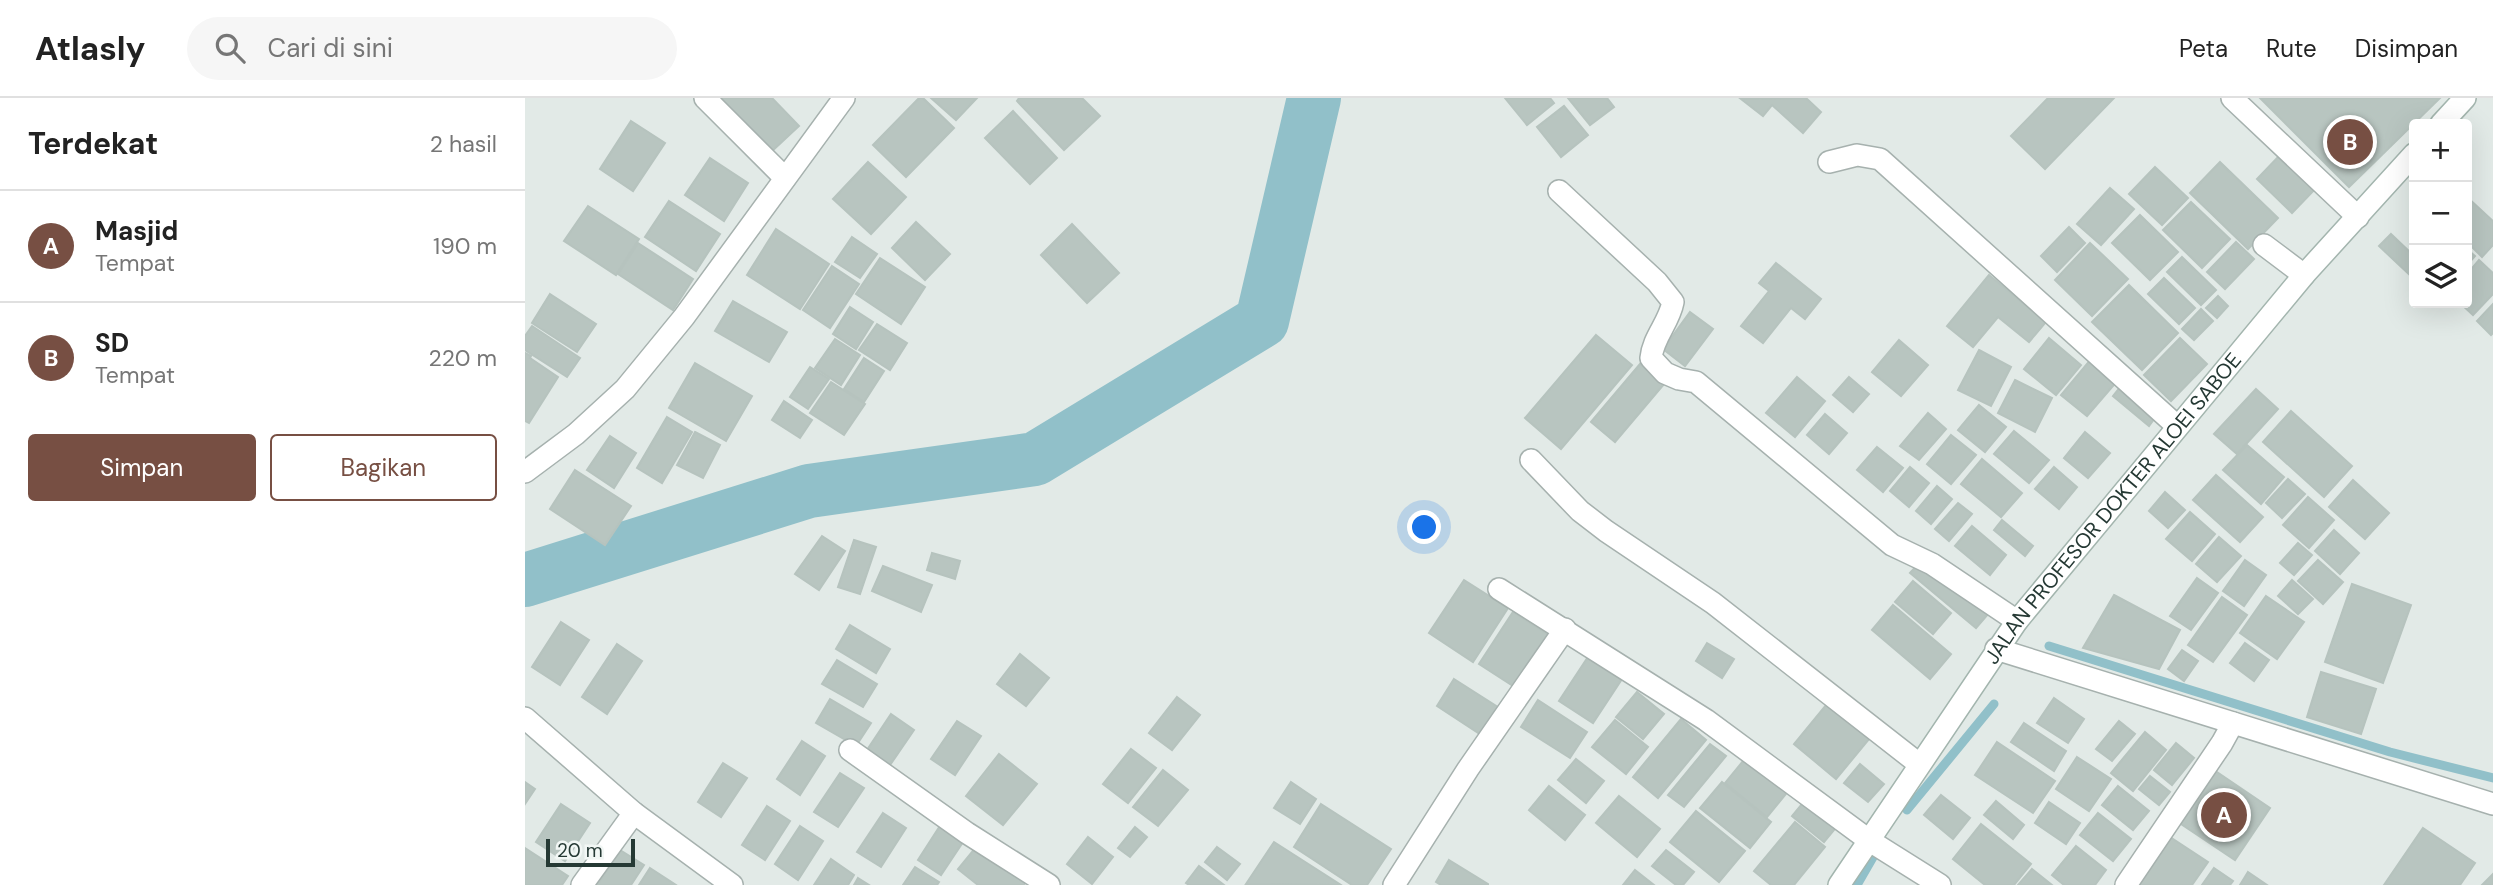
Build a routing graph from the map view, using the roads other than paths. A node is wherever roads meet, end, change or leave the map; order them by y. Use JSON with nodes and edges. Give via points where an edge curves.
{"nodes":[{"id":1,"x":705,"y":98,"type":"edge"},
{"id":2,"x":844,"y":98,"type":"edge"},
{"id":3,"x":2232,"y":98,"type":"edge"},
{"id":4,"x":2465,"y":98,"type":"edge"},
{"id":5,"x":2446,"y":119,"type":"edge"},
{"id":6,"x":2409,"y":160,"type":"edge"},
{"id":7,"x":1829,"y":162,"type":"dead end"},
{"id":8,"x":785,"y":178,"type":"junction"},
{"id":9,"x":1559,"y":191,"type":"dead end"},
{"id":10,"x":2358,"y":216,"type":"junction"},
{"id":11,"x":2264,"y":245,"type":"dead end"},
{"id":12,"x":2304,"y":275,"type":"junction"},
{"id":13,"x":2177,"y":426,"type":"junction"},
{"id":14,"x":1531,"y":460,"type":"dead end"},
{"id":15,"x":525,"y":472,"type":"edge"},
{"id":16,"x":1499,"y":589,"type":"dead end"},
{"id":17,"x":2017,"y":621,"type":"junction"},
{"id":18,"x":1565,"y":629,"type":"junction"},
{"id":19,"x":1996,"y":649,"type":"junction"},
{"id":20,"x":525,"y":718,"type":"edge"},
{"id":21,"x":2233,"y":723,"type":"junction"},
{"id":22,"x":850,"y":750,"type":"dead end"},
{"id":23,"x":1919,"y":764,"type":"junction"},
{"id":24,"x":2493,"y":804,"type":"edge"},
{"id":25,"x":634,"y":813,"type":"junction"},
{"id":26,"x":1870,"y":841,"type":"junction"},
{"id":27,"x":582,"y":885,"type":"edge"},
{"id":28,"x":732,"y":885,"type":"edge"},
{"id":29,"x":1049,"y":885,"type":"edge"},
{"id":30,"x":1394,"y":885,"type":"edge"},
{"id":31,"x":1839,"y":885,"type":"edge"},
{"id":32,"x":1940,"y":885,"type":"edge"},
{"id":33,"x":2126,"y":885,"type":"edge"}],
"edges":[{"from":1,"to":8,"type":"street"},
{"from":2,"to":8,"type":"street"},
{"from":3,"to":10,"type":"street"},
{"from":4,"to":5,"type":"street"},
{"from":6,"to":10,"type":"street","name":"JALAN PROFESOR DOKTER ALOEI SABOE"},
{"from":7,"to":13,"type":"street","via":[[1857,155],[1880,159]]},
{"from":8,"to":15,"type":"street","via":[[684,317],[625,389]]},
{"from":9,"to":17,"type":"street","via":[[1673,302],[1652,344],[1651,358],[1657,366],[1679,379],[1696,382],[1892,545],[1932,564]]},
{"from":10,"to":12,"type":"street","name":"JALAN PROFESOR DOKTER ALOEI SABOE"},
{"from":11,"to":12,"type":"street"},
{"from":12,"to":13,"type":"street","name":"JALAN PROFESOR DOKTER ALOEI SABOE"},
{"from":13,"to":17,"type":"street","name":"JALAN PROFESOR DOKTER ALOEI SABOE"},
{"from":14,"to":23,"type":"street","via":[[1580,511],[1713,603]]},
{"from":16,"to":18,"type":"street"},
{"from":17,"to":19,"type":"street","name":"JALAN PROFESOR DOKTER ALOEI SABOE"},
{"from":18,"to":26,"type":"street","via":[[1706,720]]},
{"from":18,"to":30,"type":"street"},
{"from":19,"to":21,"type":"street"},
{"from":19,"to":23,"type":"street","name":"JALAN PROFESOR DOKTER ALOEI SABOE"},
{"from":20,"to":25,"type":"street"},
{"from":21,"to":24,"type":"street"},
{"from":21,"to":33,"type":"street"},
{"from":22,"to":29,"type":"street"},
{"from":23,"to":26,"type":"street","name":"JALAN PROFESOR DOKTER ALOEI SABOE"},
{"from":25,"to":27,"type":"street"},
{"from":25,"to":28,"type":"street"},
{"from":26,"to":31,"type":"street","name":"JALAN PROFESOR DOKTER ALOEI SABOE"},
{"from":26,"to":32,"type":"street"}]}
